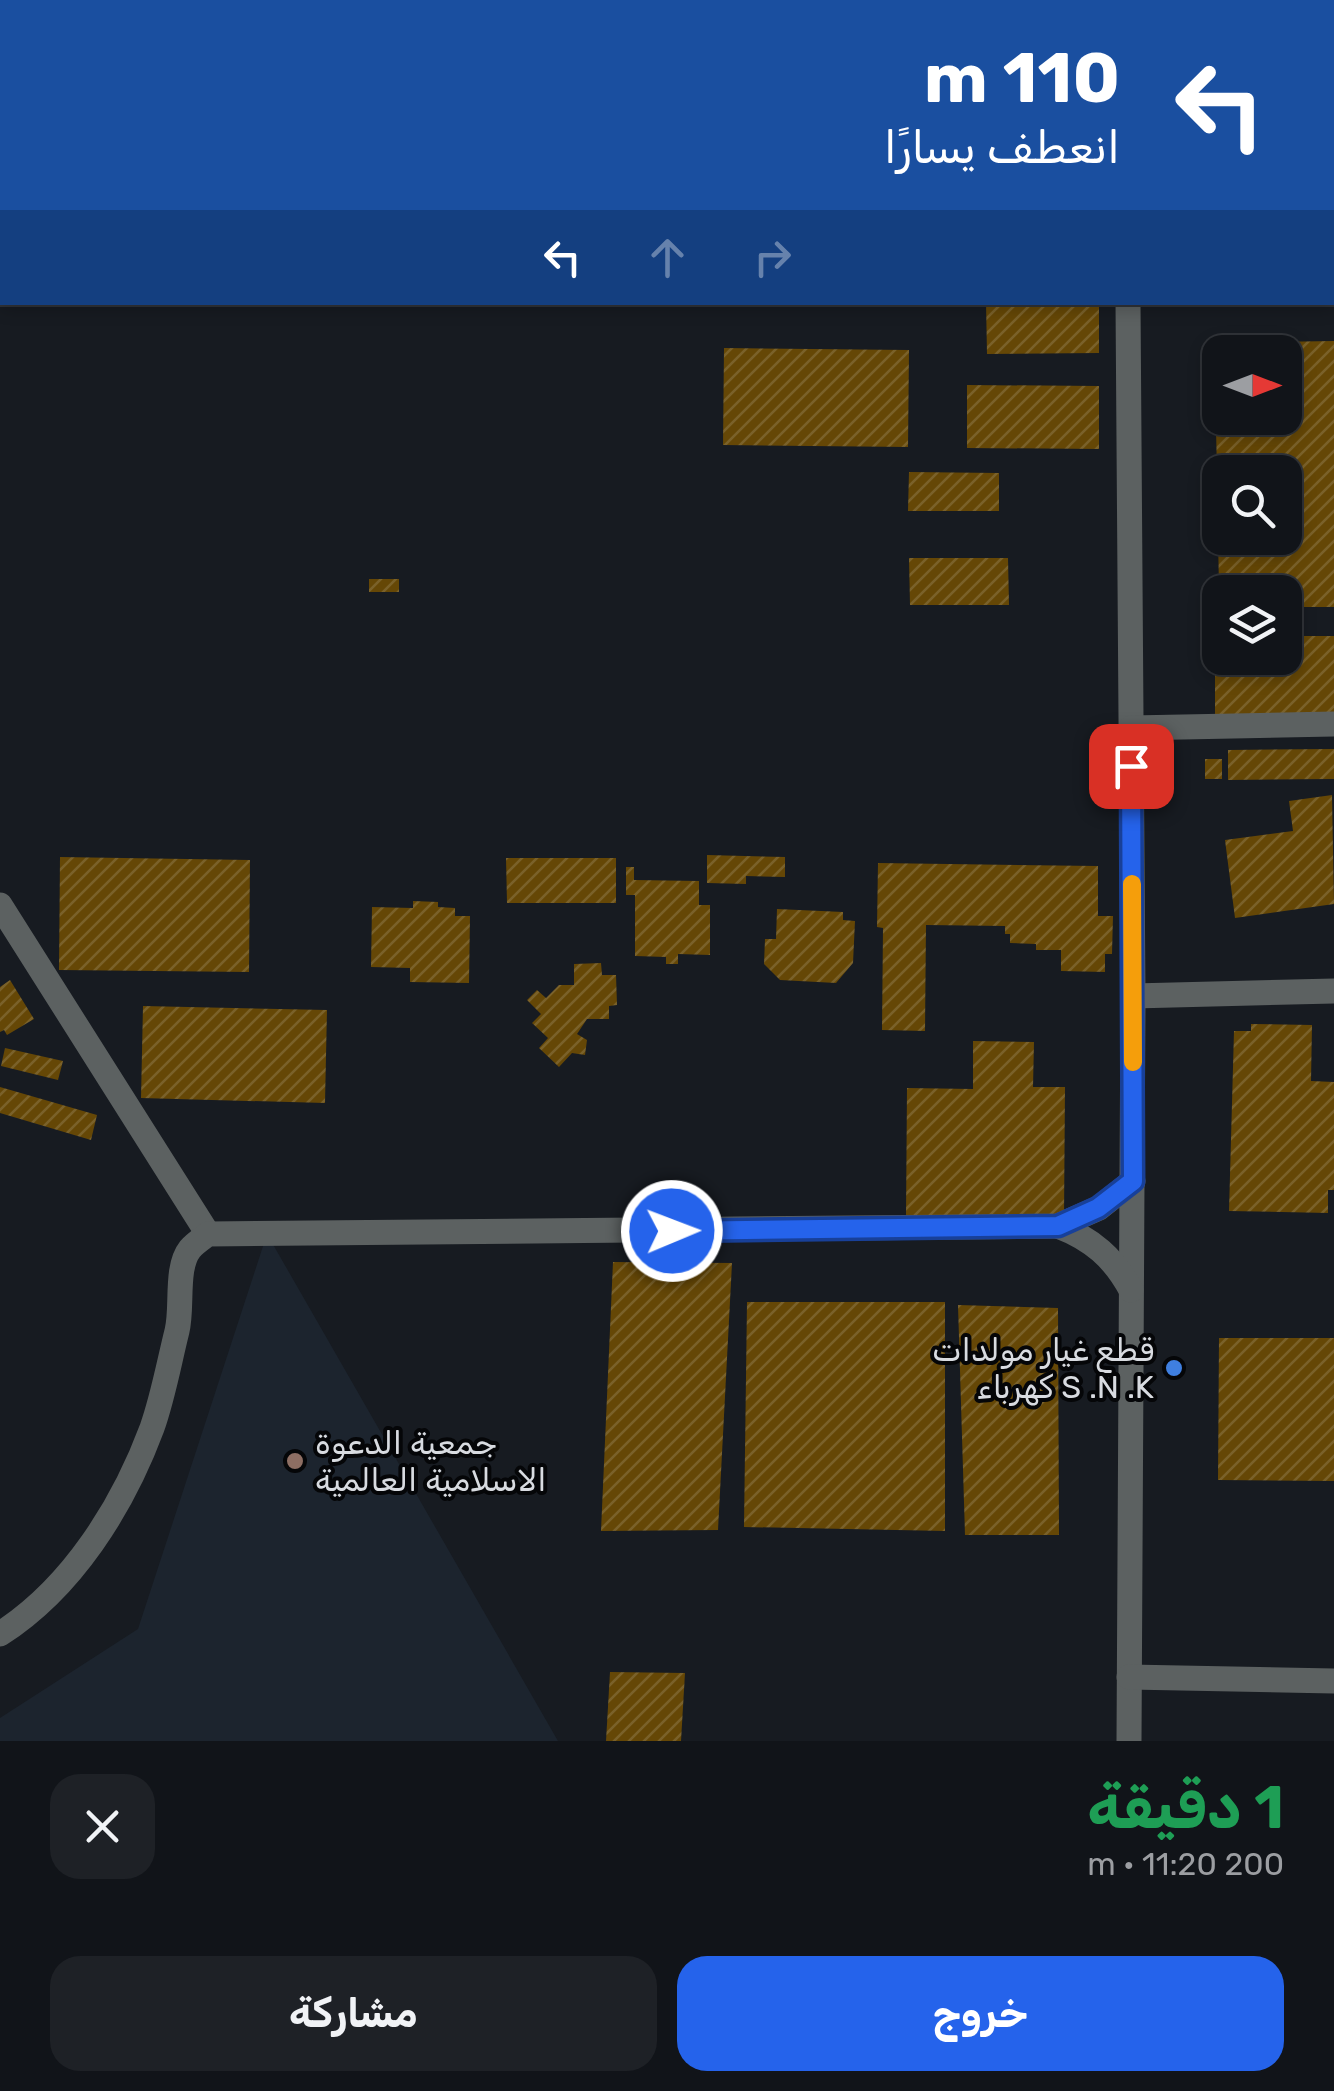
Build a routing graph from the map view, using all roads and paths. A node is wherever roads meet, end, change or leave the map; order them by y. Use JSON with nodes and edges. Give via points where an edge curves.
{"nodes":[{"id":1,"x":1128,"y":305,"type":"edge"},
{"id":2,"x":1334,"y":724,"type":"edge"},
{"id":3,"x":1131,"y":728,"type":"junction"},
{"id":4,"x":0,"y":904,"type":"edge"},
{"id":5,"x":1334,"y":991,"type":"edge"},
{"id":6,"x":1133,"y":996,"type":"junction"},
{"id":7,"x":1133,"y":1181,"type":"junction"},
{"id":8,"x":1058,"y":1226,"type":"junction"},
{"id":9,"x":208,"y":1234,"type":"junction"},
{"id":10,"x":1132,"y":1292,"type":"junction"},
{"id":11,"x":0,"y":1634,"type":"edge"},
{"id":12,"x":1129,"y":1677,"type":"junction"},
{"id":13,"x":1334,"y":1681,"type":"edge"},
{"id":14,"x":1129,"y":1741,"type":"edge"}],
"edges":[{"from":1,"to":3,"type":"street"},
{"from":2,"to":3,"type":"street"},
{"from":3,"to":6,"type":"street"},
{"from":4,"to":9,"type":"street"},
{"from":5,"to":6,"type":"street"},
{"from":6,"to":7,"type":"street"},
{"from":7,"to":8,"type":"street","via":[[1098,1208]]},
{"from":7,"to":10,"type":"street"},
{"from":8,"to":9,"type":"street"},
{"from":8,"to":10,"type":"street","via":[[1108,1256]]},
{"from":9,"to":11,"type":"street","via":[[188,1250],[179,1324],[152,1428],[107,1522],[71,1572]]},
{"from":10,"to":12,"type":"street"},
{"from":12,"to":13,"type":"street"},
{"from":12,"to":14,"type":"street"}]}
